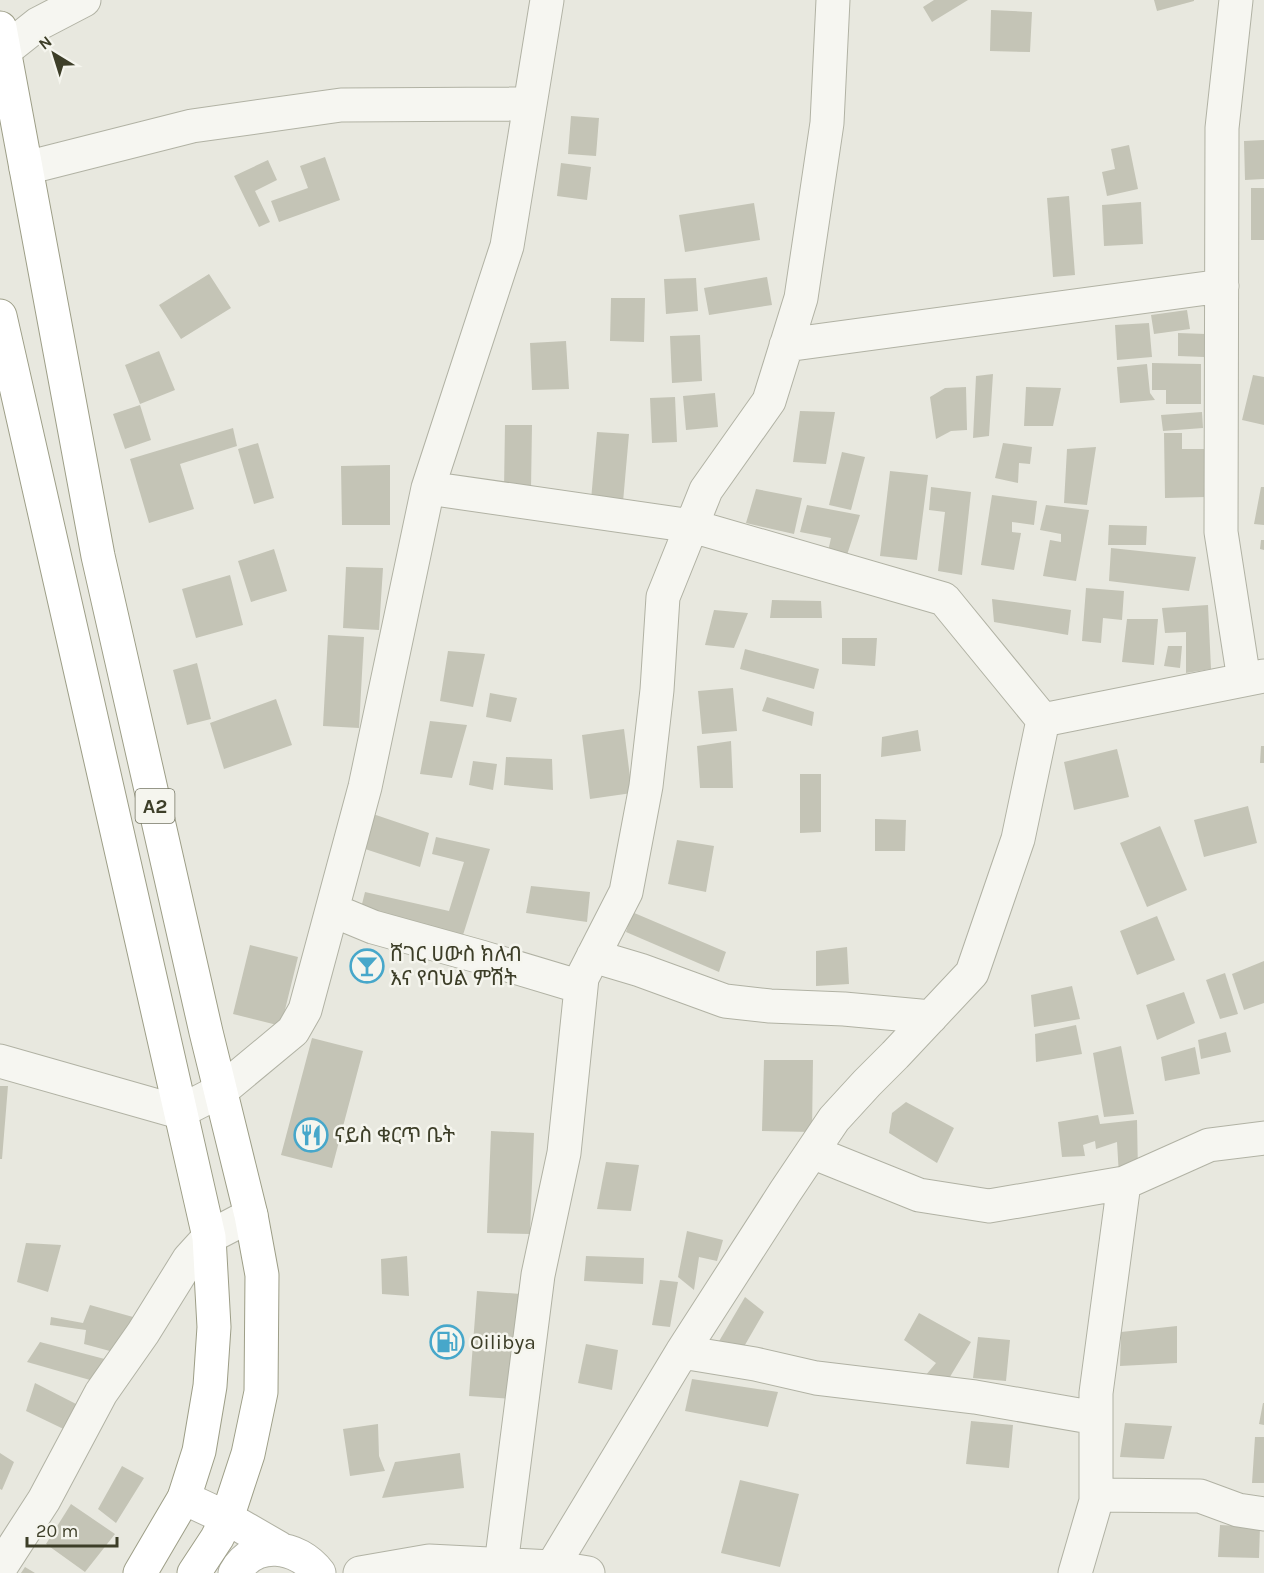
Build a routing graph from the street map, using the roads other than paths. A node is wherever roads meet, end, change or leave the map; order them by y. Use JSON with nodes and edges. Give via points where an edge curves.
{"nodes":[{"id":1,"x":84,"y":0,"type":"edge"},
{"id":2,"x":547,"y":0,"type":"edge"},
{"id":3,"x":833,"y":0,"type":"edge"},
{"id":4,"x":1236,"y":0,"type":"edge"},
{"id":5,"x":2,"y":40,"type":"edge"},
{"id":6,"x":530,"y":104,"type":"junction"},
{"id":7,"x":26,"y":168,"type":"junction"},
{"id":8,"x":1222,"y":286,"type":"junction"},
{"id":9,"x":0,"y":316,"type":"edge"},
{"id":10,"x":786,"y":345,"type":"junction"},
{"id":11,"x":428,"y":488,"type":"junction"},
{"id":12,"x":692,"y":526,"type":"junction"},
{"id":13,"x":1254,"y":678,"type":"edge"},
{"id":14,"x":1043,"y":720,"type":"junction"},
{"id":15,"x":332,"y":910,"type":"junction"},
{"id":16,"x":593,"y":956,"type":"junction"},
{"id":17,"x":581,"y":987,"type":"junction"},
{"id":18,"x":931,"y":1017,"type":"junction"},
{"id":19,"x":0,"y":1061,"type":"edge"},
{"id":20,"x":222,"y":1090,"type":"junction"},
{"id":21,"x":179,"y":1112,"type":"junction"},
{"id":22,"x":1264,"y":1138,"type":"edge"},
{"id":23,"x":812,"y":1152,"type":"junction"},
{"id":24,"x":1124,"y":1183,"type":"junction"},
{"id":25,"x":251,"y":1215,"type":"junction"},
{"id":26,"x":209,"y":1237,"type":"junction"},
{"id":27,"x":682,"y":1352,"type":"junction"},
{"id":28,"x":1095,"y":1418,"type":"junction"},
{"id":29,"x":1096,"y":1495,"type":"junction"},
{"id":30,"x":184,"y":1498,"type":"junction"},
{"id":31,"x":1264,"y":1514,"type":"edge"},
{"id":32,"x":226,"y":1518,"type":"junction"},
{"id":33,"x":279,"y":1548,"type":"junction"},
{"id":34,"x":501,"y":1565,"type":"junction"},
{"id":35,"x":552,"y":1567,"type":"junction"},
{"id":36,"x":0,"y":1568,"type":"edge"},
{"id":37,"x":142,"y":1572,"type":"edge"},
{"id":38,"x":194,"y":1573,"type":"edge"},
{"id":39,"x":236,"y":1573,"type":"edge"},
{"id":40,"x":319,"y":1573,"type":"edge"},
{"id":41,"x":360,"y":1573,"type":"edge"},
{"id":42,"x":588,"y":1573,"type":"edge"},
{"id":43,"x":1075,"y":1573,"type":"edge"}],
"edges":[{"from":1,"to":5,"type":"street"},
{"from":2,"to":6,"type":"street"},
{"from":3,"to":10,"type":"street","via":[[827,123],[801,298]]},
{"from":4,"to":8,"type":"street","via":[[1222,128]]},
{"from":5,"to":7,"type":"main road","number":"A2"},
{"from":6,"to":7,"type":"street","via":[[341,105],[192,126]]},
{"from":6,"to":11,"type":"street","via":[[507,246]]},
{"from":7,"to":20,"type":"main road","number":"A2","via":[[98,556]]},
{"from":8,"to":10,"type":"street"},
{"from":8,"to":13,"type":"street","via":[[1221,532]]},
{"from":9,"to":21,"type":"main road","number":"A2"},
{"from":10,"to":12,"type":"street","via":[[769,401],[706,490]]},
{"from":11,"to":12,"type":"street"},
{"from":11,"to":15,"type":"street","via":[[365,787]]},
{"from":12,"to":14,"type":"street","via":[[944,598]]},
{"from":12,"to":16,"type":"street","via":[[663,597],[646,786],[626,892]]},
{"from":13,"to":14,"type":"street"},
{"from":14,"to":18,"type":"street","via":[[1018,839],[972,973]]},
{"from":15,"to":17,"type":"street","via":[[373,927]]},
{"from":15,"to":20,"type":"street","via":[[305,1010],[292,1031]]},
{"from":16,"to":17,"type":"street"},
{"from":16,"to":18,"type":"street","via":[[724,1001]]},
{"from":17,"to":34,"type":"street","via":[[564,1153],[538,1275]]},
{"from":18,"to":23,"type":"street","via":[[834,1119]]},
{"from":19,"to":21,"type":"street"},
{"from":20,"to":21,"type":"street"},
{"from":20,"to":25,"type":"main road","number":"A2"},
{"from":21,"to":26,"type":"main road","number":"A2"},
{"from":22,"to":24,"type":"street","via":[[1209,1145]]},
{"from":23,"to":24,"type":"street","via":[[920,1195],[989,1206]]},
{"from":23,"to":27,"type":"street"},
{"from":24,"to":28,"type":"street"},
{"from":25,"to":26,"type":"street"},
{"from":25,"to":32,"type":"main road","number":"A2","via":[[262,1275],[261,1392],[248,1454]]},
{"from":26,"to":30,"type":"main road","number":"A2","via":[[214,1327],[210,1386],[199,1451]]},
{"from":26,"to":36,"type":"street","via":[[189,1259],[101,1394],[44,1500]]},
{"from":27,"to":28,"type":"street","via":[[816,1378],[975,1397]]},
{"from":27,"to":35,"type":"street"},
{"from":28,"to":29,"type":"street"},
{"from":29,"to":31,"type":"street","via":[[1200,1496],[1238,1510]]},
{"from":29,"to":43,"type":"street"},
{"from":30,"to":32,"type":"main road"},
{"from":30,"to":37,"type":"main road","number":"A2"},
{"from":32,"to":33,"type":"main road"},
{"from":32,"to":38,"type":"main road","number":"A2"},
{"from":33,"to":39,"type":"main road","via":[[249,1558]]},
{"from":33,"to":40,"type":"main road","via":[[309,1560]]},
{"from":34,"to":35,"type":"street"},
{"from":34,"to":41,"type":"street","via":[[429,1561]]},
{"from":35,"to":42,"type":"street"}]}
